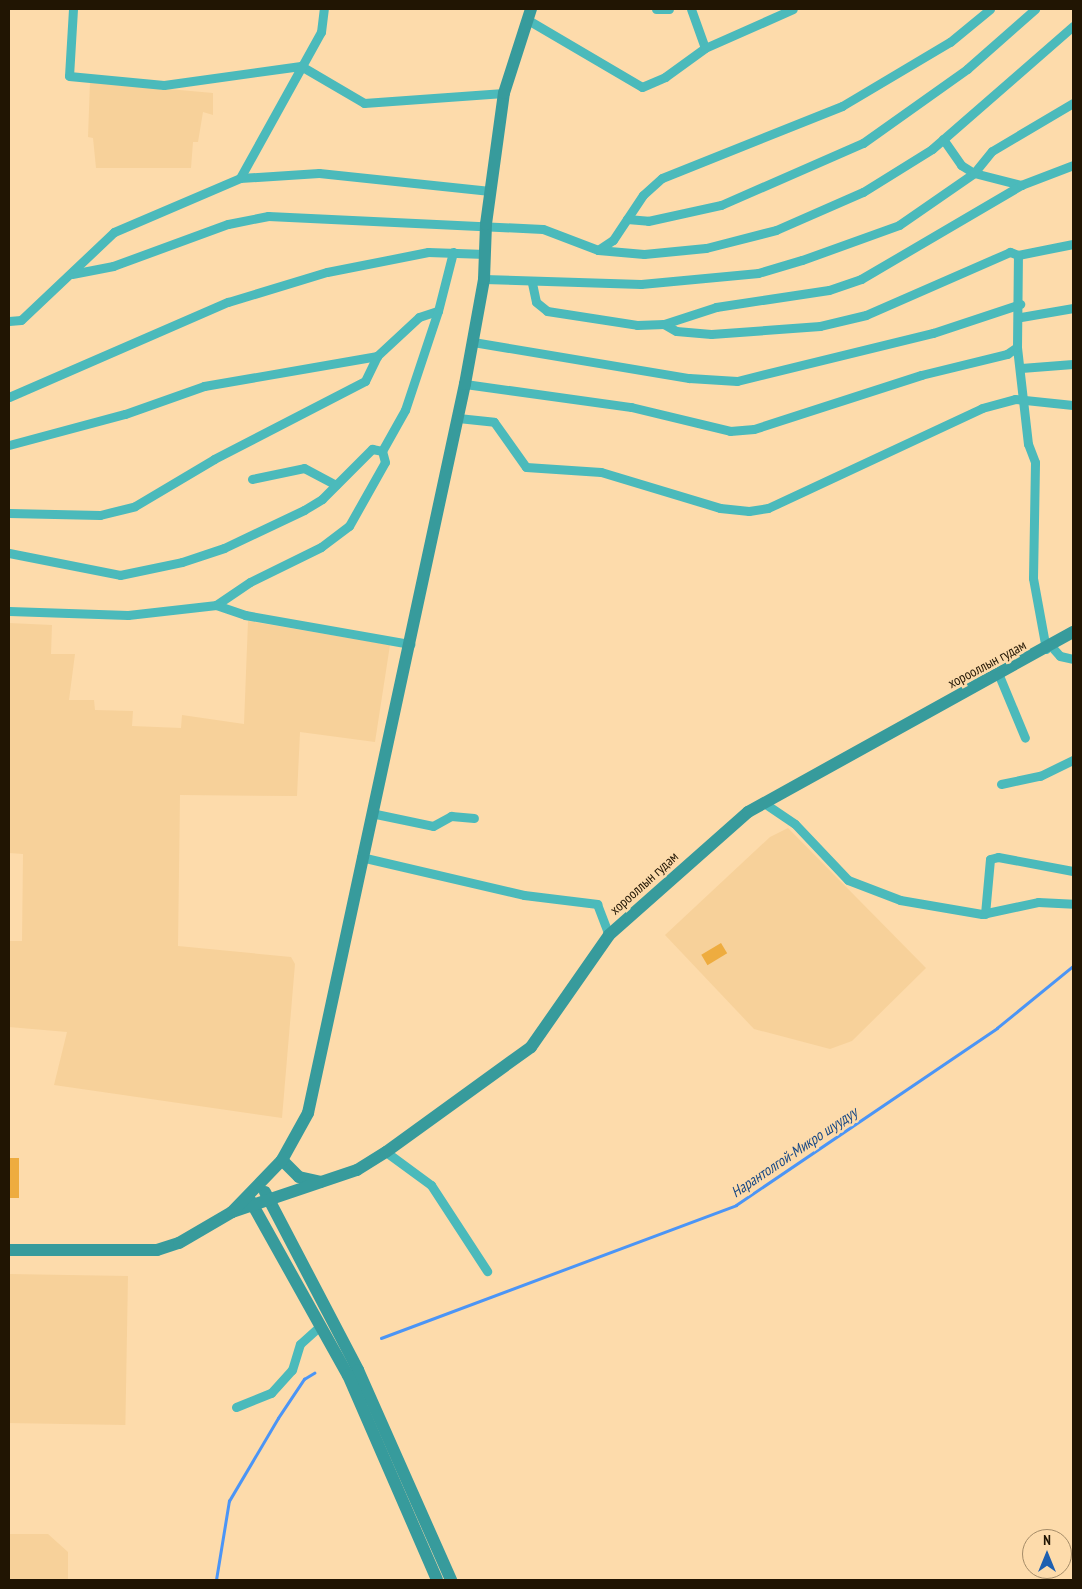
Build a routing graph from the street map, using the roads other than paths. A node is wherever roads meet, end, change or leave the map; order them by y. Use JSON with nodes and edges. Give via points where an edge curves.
{"nodes":[{"id":1,"x":73,"y":9,"type":"edge"},
{"id":2,"x":324,"y":9,"type":"edge"},
{"id":3,"x":656,"y":9,"type":"edge"},
{"id":4,"x":668,"y":9,"type":"edge"},
{"id":5,"x":691,"y":9,"type":"edge"},
{"id":6,"x":793,"y":9,"type":"edge"},
{"id":7,"x":990,"y":9,"type":"edge"},
{"id":8,"x":1035,"y":9,"type":"edge"},
{"id":9,"x":529,"y":14,"type":"edge"},
{"id":10,"x":1073,"y":26,"type":"edge"},
{"id":11,"x":705,"y":48,"type":"junction"},
{"id":12,"x":301,"y":66,"type":"junction"},
{"id":13,"x":504,"y":93,"type":"junction"},
{"id":14,"x":1073,"y":103,"type":"edge"},
{"id":15,"x":943,"y":139,"type":"junction"},
{"id":16,"x":1073,"y":165,"type":"edge"},
{"id":17,"x":974,"y":173,"type":"junction"},
{"id":18,"x":240,"y":178,"type":"junction"},
{"id":19,"x":1021,"y":185,"type":"junction"},
{"id":20,"x":490,"y":191,"type":"junction"},
{"id":21,"x":627,"y":219,"type":"junction"},
{"id":22,"x":486,"y":224,"type":"junction"},
{"id":23,"x":1073,"y":244,"type":"edge"},
{"id":24,"x":598,"y":250,"type":"junction"},
{"id":25,"x":453,"y":252,"type":"junction"},
{"id":26,"x":485,"y":254,"type":"junction"},
{"id":27,"x":1018,"y":255,"type":"junction"},
{"id":28,"x":72,"y":274,"type":"junction"},
{"id":29,"x":484,"y":279,"type":"junction"},
{"id":30,"x":532,"y":283,"type":"junction"},
{"id":31,"x":1020,"y":304,"type":"junction"},
{"id":32,"x":1073,"y":308,"type":"edge"},
{"id":33,"x":438,"y":311,"type":"junction"},
{"id":34,"x":1021,"y":317,"type":"junction"},
{"id":35,"x":9,"y":321,"type":"edge"},
{"id":36,"x":664,"y":324,"type":"junction"},
{"id":37,"x":473,"y":342,"type":"junction"},
{"id":38,"x":1018,"y":347,"type":"junction"},
{"id":39,"x":377,"y":356,"type":"junction"},
{"id":40,"x":1073,"y":364,"type":"edge"},
{"id":41,"x":1021,"y":368,"type":"junction"},
{"id":42,"x":465,"y":384,"type":"junction"},
{"id":43,"x":9,"y":397,"type":"edge"},
{"id":44,"x":1022,"y":399,"type":"junction"},
{"id":45,"x":1073,"y":405,"type":"edge"},
{"id":46,"x":458,"y":418,"type":"junction"},
{"id":47,"x":9,"y":445,"type":"edge"},
{"id":48,"x":382,"y":451,"type":"junction"},
{"id":49,"x":252,"y":479,"type":"dead end"},
{"id":50,"x":336,"y":485,"type":"junction"},
{"id":51,"x":9,"y":513,"type":"edge"},
{"id":52,"x":9,"y":553,"type":"edge"},
{"id":53,"x":216,"y":605,"type":"junction"},
{"id":54,"x":9,"y":611,"type":"edge"},
{"id":55,"x":1073,"y":632,"type":"edge"},
{"id":56,"x":410,"y":644,"type":"junction"},
{"id":57,"x":1049,"y":648,"type":"junction"},
{"id":58,"x":1073,"y":659,"type":"edge"},
{"id":59,"x":998,"y":673,"type":"junction"},
{"id":60,"x":1025,"y":738,"type":"dead end"},
{"id":61,"x":1073,"y":760,"type":"edge"},
{"id":62,"x":1001,"y":784,"type":"dead end"},
{"id":63,"x":764,"y":803,"type":"junction"},
{"id":64,"x":371,"y":813,"type":"junction"},
{"id":65,"x":474,"y":818,"type":"dead end"},
{"id":66,"x":360,"y":857,"type":"junction"},
{"id":67,"x":1073,"y":871,"type":"edge"},
{"id":68,"x":1073,"y":904,"type":"edge"},
{"id":69,"x":985,"y":914,"type":"junction"},
{"id":70,"x":609,"y":935,"type":"junction"},
{"id":71,"x":386,"y":1152,"type":"junction"},
{"id":72,"x":282,"y":1160,"type":"junction"},
{"id":73,"x":322,"y":1182,"type":"junction"},
{"id":74,"x":260,"y":1183,"type":"junction"},
{"id":75,"x":246,"y":1194,"type":"junction"},
{"id":76,"x":269,"y":1198,"type":"junction"},
{"id":77,"x":255,"y":1206,"type":"junction"},
{"id":78,"x":232,"y":1212,"type":"junction"},
{"id":79,"x":9,"y":1250,"type":"edge"},
{"id":80,"x":487,"y":1271,"type":"dead end"},
{"id":81,"x":321,"y":1324,"type":"junction"},
{"id":82,"x":236,"y":1407,"type":"dead end"},
{"id":83,"x":437,"y":1580,"type":"edge"},
{"id":84,"x":451,"y":1580,"type":"edge"}],
"edges":[{"from":1,"to":12,"type":"street","via":[[70,76],[164,85]]},
{"from":2,"to":12,"type":"street","via":[[321,32]]},
{"from":3,"to":4,"type":"street"},
{"from":5,"to":11,"type":"street"},
{"from":6,"to":11,"type":"street"},
{"from":7,"to":21,"type":"street","via":[[950,42],[842,106],[662,178]]},
{"from":8,"to":21,"type":"street","via":[[967,69],[863,143],[720,205],[648,221]]},
{"from":9,"to":11,"type":"street","via":[[642,86],[665,77]]},
{"from":9,"to":13,"type":"street"},
{"from":10,"to":15,"type":"street"},
{"from":12,"to":13,"type":"street","via":[[364,103]]},
{"from":12,"to":18,"type":"street"},
{"from":13,"to":20,"type":"street"},
{"from":14,"to":17,"type":"street","via":[[992,151]]},
{"from":15,"to":17,"type":"street","via":[[961,165]]},
{"from":15,"to":24,"type":"street","via":[[896,176],[776,230],[706,248],[644,254]]},
{"from":16,"to":19,"type":"street"},
{"from":17,"to":19,"type":"street"},
{"from":17,"to":30,"type":"street","via":[[899,225],[842,248],[758,273],[641,284]]},
{"from":18,"to":20,"type":"street","via":[[319,173]]},
{"from":18,"to":28,"type":"street","via":[[114,232]]},
{"from":19,"to":36,"type":"street","via":[[861,279],[829,290],[716,307]]},
{"from":20,"to":22,"type":"street"},
{"from":21,"to":24,"type":"street","via":[[613,240]]},
{"from":22,"to":24,"type":"street","via":[[543,229]]},
{"from":22,"to":26,"type":"street"},
{"from":22,"to":28,"type":"street","via":[[268,216],[228,224],[113,266]]},
{"from":23,"to":27,"type":"street"},
{"from":25,"to":26,"type":"street"},
{"from":25,"to":33,"type":"street"},
{"from":25,"to":43,"type":"street","via":[[428,252],[327,272],[228,302]]},
{"from":26,"to":29,"type":"street"},
{"from":27,"to":31,"type":"street"},
{"from":27,"to":36,"type":"street","via":[[1010,252],[866,315],[820,326],[711,334],[676,331]]},
{"from":28,"to":35,"type":"street","via":[[21,320]]},
{"from":29,"to":30,"type":"street"},
{"from":29,"to":37,"type":"street"},
{"from":30,"to":36,"type":"street","via":[[536,302],[547,311],[637,325]]},
{"from":31,"to":34,"type":"street"},
{"from":31,"to":37,"type":"street","via":[[933,332],[737,381],[689,378]]},
{"from":32,"to":34,"type":"street"},
{"from":33,"to":39,"type":"street","via":[[418,317]]},
{"from":33,"to":48,"type":"street","via":[[405,410]]},
{"from":34,"to":38,"type":"street"},
{"from":37,"to":42,"type":"street"},
{"from":38,"to":41,"type":"street"},
{"from":38,"to":42,"type":"street","via":[[1007,354],[921,375],[754,429],[730,431],[622,406]]},
{"from":39,"to":47,"type":"street","via":[[204,386],[125,414]]},
{"from":39,"to":51,"type":"street","via":[[365,381],[254,437],[135,506],[100,515]]},
{"from":40,"to":41,"type":"street"},
{"from":41,"to":44,"type":"street"},
{"from":42,"to":46,"type":"street"},
{"from":44,"to":45,"type":"street"},
{"from":44,"to":46,"type":"street","via":[[982,408],[768,508],[749,511],[720,508],[601,472],[526,467],[494,422]]},
{"from":44,"to":57,"type":"street","via":[[1035,462],[1033,578]]},
{"from":46,"to":56,"type":"street"},
{"from":48,"to":50,"type":"street","via":[[372,449]]},
{"from":48,"to":53,"type":"street","via":[[385,462],[349,526],[321,547],[250,582]]},
{"from":49,"to":50,"type":"street","via":[[304,468]]},
{"from":50,"to":52,"type":"street","via":[[322,499],[224,548],[150,570],[120,575]]},
{"from":53,"to":54,"type":"street","via":[[128,615]]},
{"from":53,"to":56,"type":"street","via":[[244,615]]},
{"from":55,"to":57,"type":"street","name":"хорооллын гудам"},
{"from":56,"to":64,"type":"street"},
{"from":57,"to":58,"type":"street","via":[[1060,656]]},
{"from":57,"to":59,"type":"street","name":"хорооллын гудам"},
{"from":59,"to":60,"type":"street"},
{"from":59,"to":63,"type":"street","name":"хорооллын гудам"},
{"from":61,"to":62,"type":"street","via":[[1040,776]]},
{"from":63,"to":69,"type":"street","via":[[796,824],[848,880],[900,900]]},
{"from":63,"to":70,"type":"street","name":"хорооллын гудам","via":[[729,827]]},
{"from":64,"to":65,"type":"street","via":[[433,826],[452,816]]},
{"from":64,"to":66,"type":"street"},
{"from":66,"to":70,"type":"street","via":[[524,895],[597,904]]},
{"from":66,"to":72,"type":"street","via":[[312,1100]]},
{"from":67,"to":69,"type":"street","via":[[998,857],[990,859]]},
{"from":68,"to":69,"type":"street","via":[[1038,902]]},
{"from":70,"to":71,"type":"street","name":"хорооллын гудам","via":[[531,1047]]},
{"from":71,"to":73,"type":"street","name":"хорооллын гудам","via":[[357,1170]]},
{"from":71,"to":80,"type":"street","via":[[431,1185]]},
{"from":72,"to":73,"type":"street","via":[[299,1177]]},
{"from":72,"to":74,"type":"street"},
{"from":73,"to":76,"type":"street","name":"хорооллын гудам"},
{"from":74,"to":75,"type":"street"},
{"from":74,"to":76,"type":"street"},
{"from":75,"to":77,"type":"street"},
{"from":75,"to":78,"type":"street"},
{"from":76,"to":77,"type":"street","name":"хорооллын гудам"},
{"from":76,"to":84,"type":"street","via":[[358,1370]]},
{"from":77,"to":78,"type":"street","name":"хорооллын гудам"},
{"from":77,"to":81,"type":"street"},
{"from":78,"to":79,"type":"street","via":[[179,1244],[157,1250]]},
{"from":81,"to":82,"type":"street","via":[[300,1344],[292,1370],[271,1393]]},
{"from":81,"to":83,"type":"street"}]}
